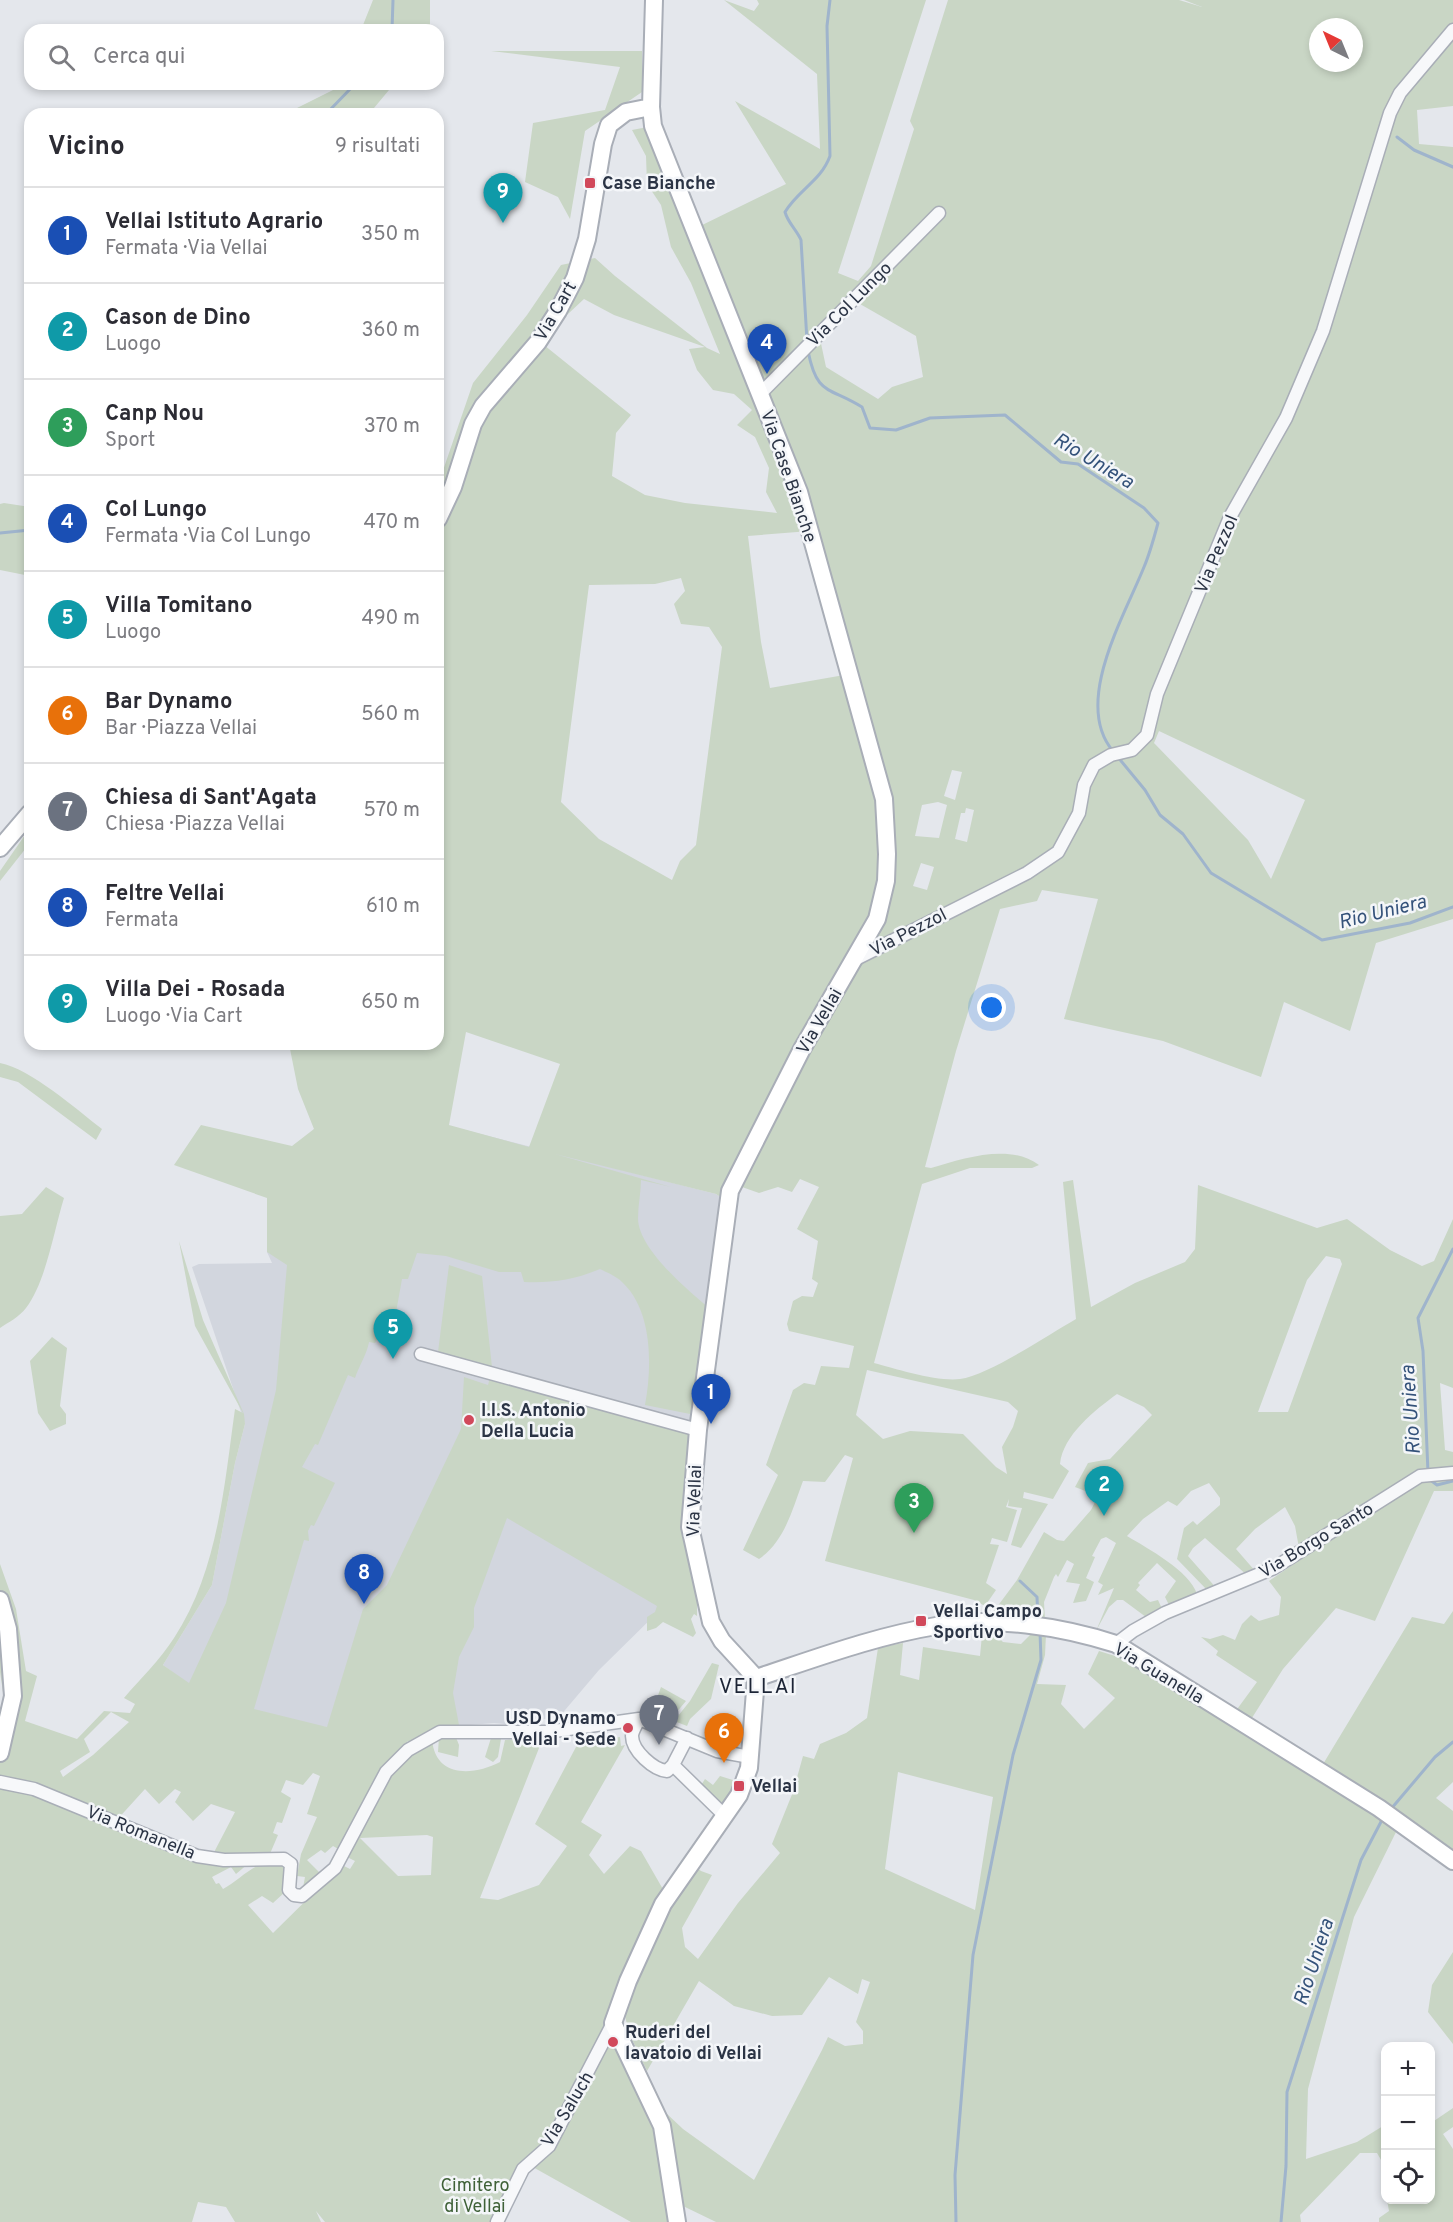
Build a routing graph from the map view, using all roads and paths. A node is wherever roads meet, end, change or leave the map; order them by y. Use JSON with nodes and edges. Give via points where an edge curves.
{"nodes":[{"id":1,"x":654,"y":0,"type":"edge"},
{"id":2,"x":1453,"y":30,"type":"edge"},
{"id":3,"x":651,"y":106,"type":"junction"},
{"id":4,"x":939,"y":213,"type":"dead end"},
{"id":5,"x":760,"y":394,"type":"junction"},
{"id":6,"x":444,"y":506,"type":"edge"},
{"id":7,"x":24,"y":820,"type":"edge"},
{"id":8,"x":0,"y":846,"type":"edge"},
{"id":9,"x":856,"y":959,"type":"junction"},
{"id":10,"x":421,"y":1354,"type":"dead end"},
{"id":11,"x":698,"y":1430,"type":"junction"},
{"id":12,"x":1453,"y":1473,"type":"edge"},
{"id":13,"x":0,"y":1600,"type":"edge"},
{"id":14,"x":1116,"y":1644,"type":"junction"},
{"id":15,"x":756,"y":1678,"type":"junction"},
{"id":16,"x":639,"y":1719,"type":"junction"},
{"id":17,"x":687,"y":1738,"type":"junction"},
{"id":18,"x":0,"y":1753,"type":"edge"},
{"id":19,"x":750,"y":1757,"type":"junction"},
{"id":20,"x":673,"y":1765,"type":"junction"},
{"id":21,"x":0,"y":1782,"type":"edge"},
{"id":22,"x":725,"y":1816,"type":"junction"},
{"id":23,"x":1453,"y":1861,"type":"edge"},
{"id":24,"x":614,"y":2023,"type":"junction"},
{"id":25,"x":497,"y":2222,"type":"edge"},
{"id":26,"x":677,"y":2222,"type":"edge"}],
"edges":[{"from":1,"to":3,"type":"street","name":"Via Case Bianche"},
{"from":2,"to":9,"type":"street","name":"Via Pezzol","via":[[1400,93],[1390,112],[1323,331],[1286,418],[1230,517],[1157,694],[1147,735],[1132,750],[1094,765],[1084,784],[1079,813],[1058,852],[1027,873]]},
{"from":3,"to":5,"type":"street","name":"Via Case Bianche","via":[[653,126]]},
{"from":3,"to":6,"type":"street","name":"Via Cart","via":[[626,112],[609,125],[587,239],[575,278],[538,342],[483,406]]},
{"from":4,"to":5,"type":"street","name":"Via Col Lungo"},
{"from":5,"to":9,"type":"street","name":"Via Case Bianche","via":[[799,492],[884,799],[886,881],[877,919]]},
{"from":7,"to":8,"type":"street"},
{"from":9,"to":11,"type":"street","name":"Via Vellai","via":[[802,1049],[730,1191]]},
{"from":10,"to":11,"type":"street"},
{"from":11,"to":15,"type":"street","name":"Via Vellai","via":[[690,1527],[707,1611],[722,1641]]},
{"from":12,"to":14,"type":"street","name":"Via Borgo Santo","via":[[1429,1475],[1274,1568],[1165,1613]]},
{"from":13,"to":18,"type":"street","via":[[8,1629],[13,1696]]},
{"from":14,"to":15,"type":"street","name":"Via Guanella","via":[[1040,1628],[983,1622],[935,1626]]},
{"from":14,"to":23,"type":"street","name":"Via Guanella","via":[[1384,1813]]},
{"from":15,"to":19,"type":"street"},
{"from":16,"to":17,"type":"street"},
{"from":16,"to":20,"type":"street","via":[[632,1735],[638,1752],[660,1770],[667,1771]]},
{"from":16,"to":21,"type":"street","name":"Via Romanella","via":[[548,1732],[440,1732],[408,1750],[386,1772],[335,1868],[302,1896],[289,1890],[291,1864],[284,1859],[224,1860],[197,1856],[34,1789]]},
{"from":17,"to":19,"type":"street","via":[[717,1751]]},
{"from":17,"to":20,"type":"street"},
{"from":19,"to":22,"type":"street","via":[[739,1795]]},
{"from":20,"to":22,"type":"street"},
{"from":22,"to":24,"type":"street","via":[[663,1904],[628,1981]]},
{"from":24,"to":25,"type":"street","name":"Via Saluch","via":[[549,2146],[523,2169]]},
{"from":24,"to":26,"type":"street","via":[[662,2126]]}]}
